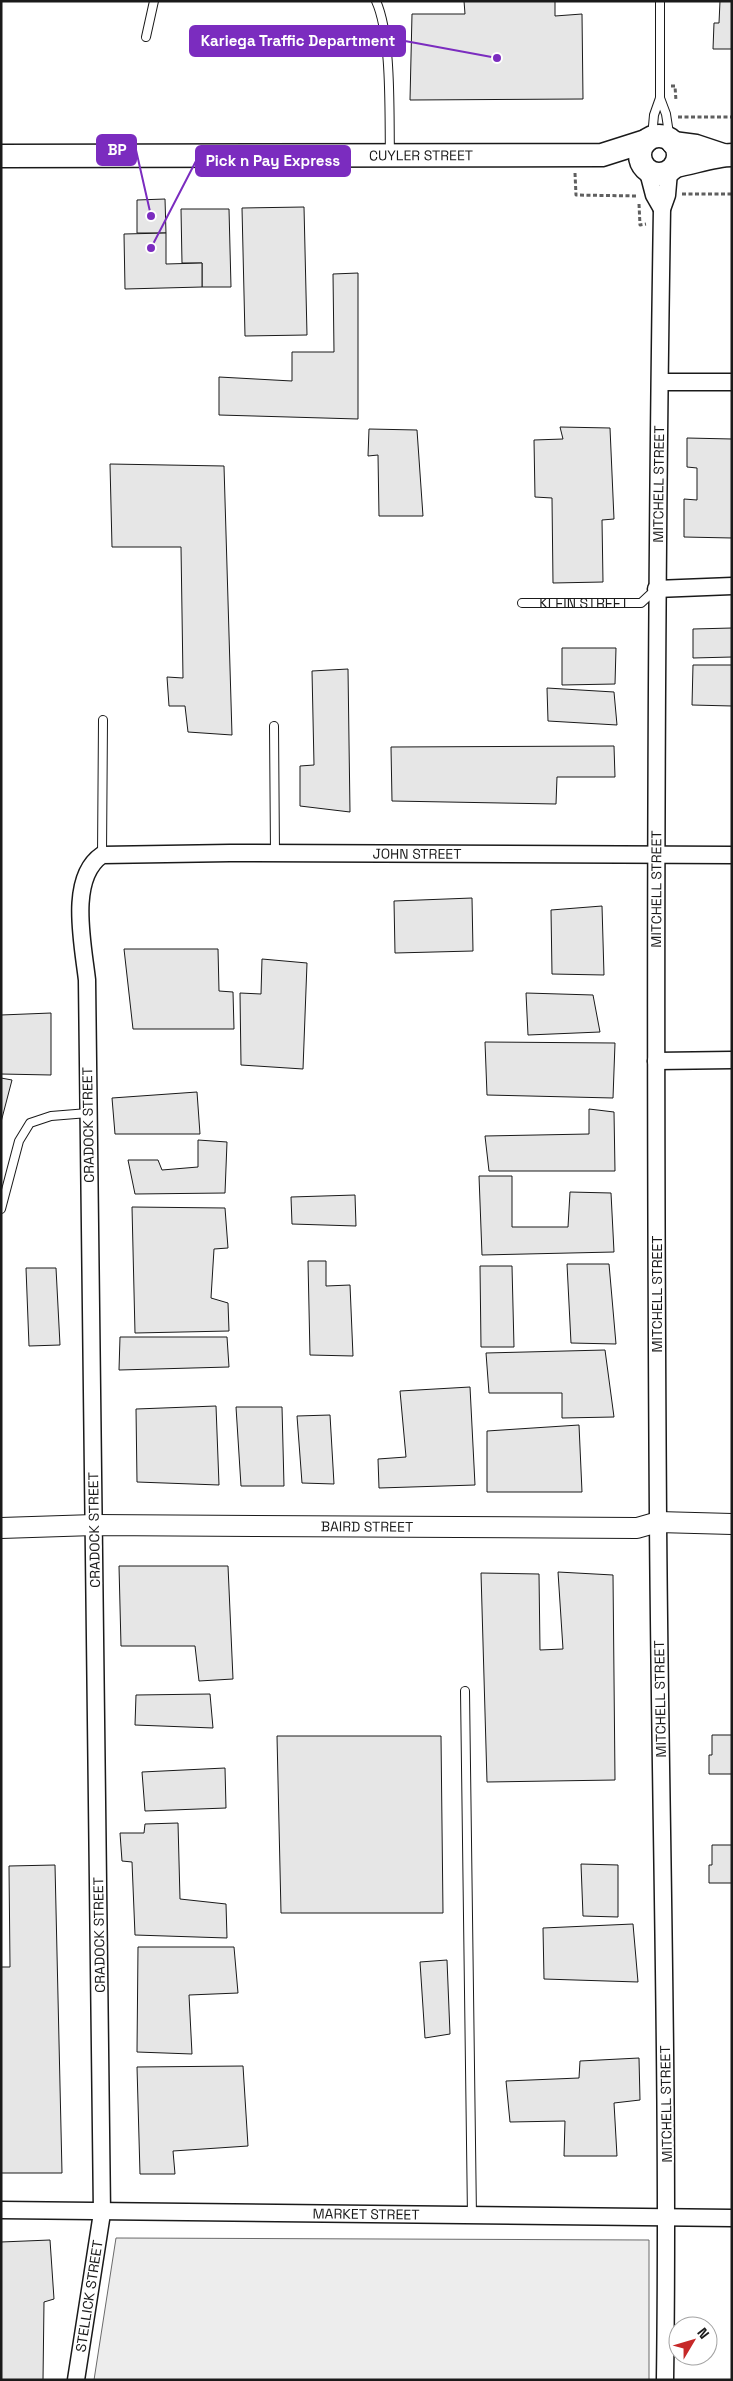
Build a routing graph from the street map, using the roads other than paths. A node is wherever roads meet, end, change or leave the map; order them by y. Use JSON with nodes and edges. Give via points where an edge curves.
{"nodes":[{"id":1,"x":154,"y":1,"type":"edge"},
{"id":2,"x":376,"y":1,"type":"edge"},
{"id":3,"x":660,"y":1,"type":"edge"},
{"id":4,"x":146,"y":37,"type":"dead end"},
{"id":5,"x":660,"y":98,"type":"junction"},
{"id":6,"x":660,"y":140,"type":"junction"},
{"id":7,"x":602,"y":155,"type":"junction"},
{"id":8,"x":727,"y":155,"type":"edge"},
{"id":9,"x":1,"y":156,"type":"edge"},
{"id":10,"x":390,"y":156,"type":"junction"},
{"id":11,"x":659,"y":169,"type":"junction"},
{"id":12,"x":661,"y":382,"type":"junction"},
{"id":13,"x":732,"y":382,"type":"edge"},
{"id":14,"x":732,"y":586,"type":"edge"},
{"id":15,"x":656,"y":589,"type":"junction"},
{"id":16,"x":522,"y":603,"type":"dead end"},
{"id":17,"x":103,"y":720,"type":"dead end"},
{"id":18,"x":274,"y":726,"type":"dead end"},
{"id":19,"x":275,"y":853,"type":"junction"},
{"id":20,"x":102,"y":854,"type":"junction"},
{"id":21,"x":732,"y":855,"type":"edge"},
{"id":22,"x":655,"y":856,"type":"junction"},
{"id":23,"x":732,"y":1060,"type":"edge"},
{"id":24,"x":656,"y":1061,"type":"junction"},
{"id":25,"x":88,"y":1113,"type":"junction"},
{"id":26,"x":1,"y":1210,"type":"edge"},
{"id":27,"x":658,"y":1522,"type":"junction"},
{"id":28,"x":732,"y":1524,"type":"edge"},
{"id":29,"x":94,"y":1525,"type":"junction"},
{"id":30,"x":1,"y":1528,"type":"edge"},
{"id":31,"x":465,"y":1691,"type":"dead end"},
{"id":32,"x":1,"y":2210,"type":"edge"},
{"id":33,"x":102,"y":2213,"type":"junction"},
{"id":34,"x":472,"y":2216,"type":"junction"},
{"id":35,"x":667,"y":2218,"type":"junction"},
{"id":36,"x":732,"y":2218,"type":"edge"},
{"id":37,"x":76,"y":2380,"type":"edge"},
{"id":38,"x":665,"y":2380,"type":"edge"}],
"edges":[{"from":1,"to":4,"type":"lane"},
{"from":2,"to":10,"type":"lane","via":[[384,39],[389,92]]},
{"from":3,"to":5,"type":"lane"},
{"from":5,"to":6,"type":"lane","via":[[654,114]]},
{"from":5,"to":6,"type":"lane","via":[[666,114]]},
{"from":6,"to":7,"type":"main road","name":"CUYLER STREET"},
{"from":6,"to":8,"type":"main road","name":"CUYLER STREET"},
{"from":6,"to":11,"type":"main road","via":[[677,151]]},
{"from":6,"to":11,"type":"main road","via":[[640,152]]},
{"from":7,"to":10,"type":"main road","name":"CUYLER STREET"},
{"from":7,"to":11,"type":"main road","name":"CUYLER STREET"},
{"from":8,"to":11,"type":"main road","name":"CUYLER STREET"},
{"from":9,"to":10,"type":"main road","name":"CUYLER STREET"},
{"from":11,"to":12,"type":"street","name":"MITCHELL STREET","via":[[654,195],[662,216]]},
{"from":12,"to":13,"type":"street"},
{"from":12,"to":15,"type":"street","name":"MITCHELL STREET"},
{"from":14,"to":15,"type":"street"},
{"from":15,"to":16,"type":"lane","name":"KLEIN STREET","via":[[641,603]]},
{"from":15,"to":22,"type":"street","name":"MITCHELL STREET"},
{"from":17,"to":20,"type":"lane"},
{"from":18,"to":19,"type":"lane"},
{"from":19,"to":20,"type":"street","name":"JOHN STREET"},
{"from":19,"to":22,"type":"street","name":"JOHN STREET"},
{"from":20,"to":25,"type":"street","name":"CRADOCK STREET","via":[[93,861],[82,886],[87,980]]},
{"from":21,"to":22,"type":"street","name":"JOHN STREET"},
{"from":22,"to":24,"type":"street","name":"MITCHELL STREET"},
{"from":23,"to":24,"type":"street"},
{"from":24,"to":27,"type":"street","name":"MITCHELL STREET"},
{"from":25,"to":26,"type":"lane","via":[[51,1116],[30,1123],[19,1141]]},
{"from":25,"to":29,"type":"street","name":"CRADOCK STREET"},
{"from":27,"to":28,"type":"street","name":"BAIRD STREET"},
{"from":27,"to":29,"type":"street","name":"BAIRD STREET","via":[[637,1528]]},
{"from":27,"to":35,"type":"street","name":"MITCHELL STREET"},
{"from":29,"to":30,"type":"street","name":"BAIRD STREET"},
{"from":29,"to":33,"type":"street","name":"CRADOCK STREET"},
{"from":31,"to":34,"type":"lane"},
{"from":32,"to":33,"type":"street","name":"MARKET STREET"},
{"from":33,"to":34,"type":"street","name":"MARKET STREET"},
{"from":33,"to":37,"type":"street","name":"STELLICK STREET"},
{"from":34,"to":35,"type":"street","name":"MARKET STREET"},
{"from":35,"to":36,"type":"street","name":"MARKET STREET"},
{"from":35,"to":38,"type":"street","name":"MITCHELL STREET"}]}
